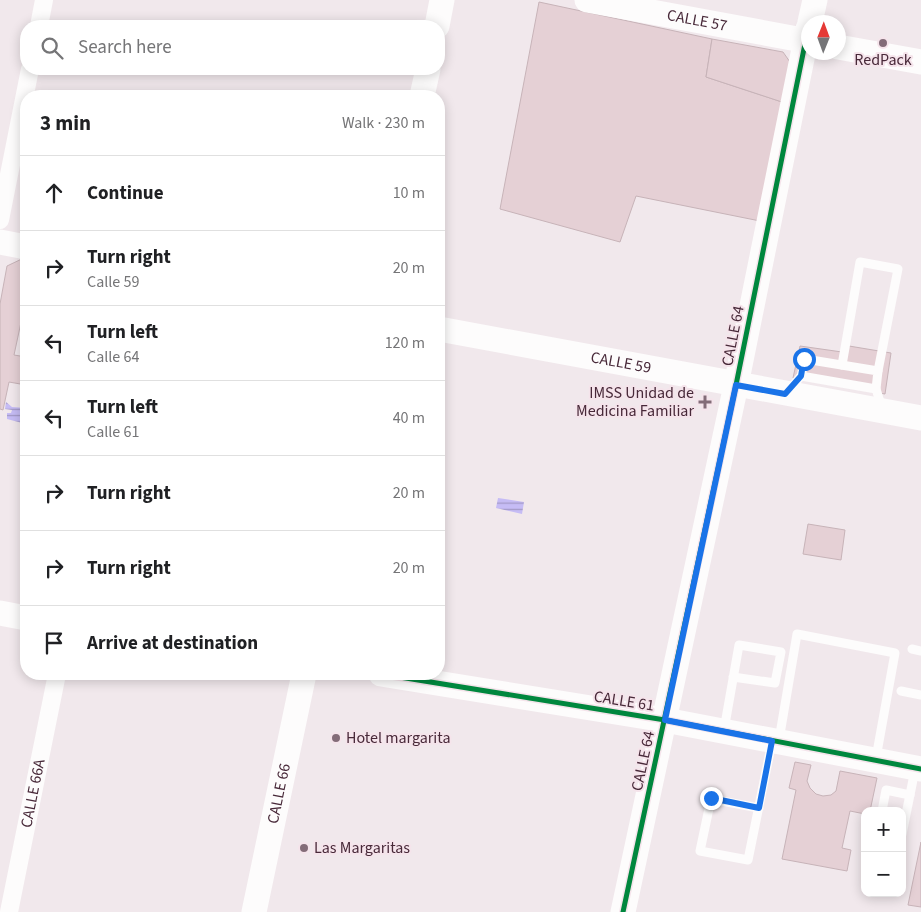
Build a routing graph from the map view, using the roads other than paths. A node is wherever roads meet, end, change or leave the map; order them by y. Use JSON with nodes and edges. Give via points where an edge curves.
{"nodes":[{"id":1,"x":44,"y":0,"type":"edge"},
{"id":2,"x":442,"y":0,"type":"edge"},
{"id":3,"x":586,"y":0,"type":"edge"},
{"id":4,"x":815,"y":0,"type":"edge"},
{"id":5,"x":812,"y":15,"type":"edge"},
{"id":6,"x":39,"y":20,"type":"edge"},
{"id":7,"x":438,"y":20,"type":"edge"},
{"id":8,"x":801,"y":32,"type":"edge"},
{"id":9,"x":846,"y":48,"type":"edge"},
{"id":10,"x":802,"y":60,"type":"edge"},
{"id":11,"x":921,"y":61,"type":"edge"},
{"id":12,"x":29,"y":75,"type":"edge"},
{"id":13,"x":427,"y":75,"type":"edge"},
{"id":14,"x":26,"y":90,"type":"edge"},
{"id":15,"x":423,"y":90,"type":"edge"},
{"id":16,"x":20,"y":119,"type":"edge"},
{"id":17,"x":0,"y":220,"type":"edge"},
{"id":18,"x":0,"y":242,"type":"edge"},
{"id":19,"x":20,"y":246,"type":"edge"},
{"id":20,"x":445,"y":330,"type":"edge"},
{"id":21,"x":842,"y":365,"type":"junction"},
{"id":22,"x":878,"y":371,"type":"junction"},
{"id":23,"x":736,"y":385,"type":"junction"},
{"id":24,"x":793,"y":385,"type":"junction"},
{"id":25,"x":880,"y":400,"type":"junction"},
{"id":26,"x":921,"y":418,"type":"edge"},
{"id":27,"x":0,"y":614,"type":"edge"},
{"id":28,"x":20,"y":617,"type":"edge"},
{"id":29,"x":733,"y":677,"type":"junction"},
{"id":30,"x":56,"y":680,"type":"edge"},
{"id":31,"x":303,"y":680,"type":"edge"},
{"id":32,"x":418,"y":680,"type":"edge"},
{"id":33,"x":901,"y":691,"type":"dead end"},
{"id":34,"x":921,"y":695,"type":"edge"},
{"id":35,"x":665,"y":720,"type":"junction"},
{"id":36,"x":724,"y":731,"type":"junction"},
{"id":37,"x":775,"y":741,"type":"junction"},
{"id":38,"x":875,"y":761,"type":"junction"},
{"id":39,"x":918,"y":769,"type":"edge"},
{"id":40,"x":910,"y":795,"type":"junction"},
{"id":41,"x":883,"y":807,"type":"edge"},
{"id":42,"x":759,"y":808,"type":"junction"},
{"id":43,"x":906,"y":814,"type":"edge"},
{"id":44,"x":9,"y":912,"type":"edge"},
{"id":45,"x":254,"y":912,"type":"edge"},
{"id":46,"x":623,"y":912,"type":"edge"}],
"edges":[{"from":1,"to":6,"type":"street"},
{"from":2,"to":7,"type":"street"},
{"from":3,"to":8,"type":"street","name":"CALLE 57"},
{"from":4,"to":5,"type":"street","name":"CALLE 64"},
{"from":9,"to":11,"type":"street"},
{"from":10,"to":23,"type":"street","name":"CALLE 64"},
{"from":12,"to":14,"type":"street"},
{"from":13,"to":15,"type":"street"},
{"from":16,"to":17,"type":"street"},
{"from":18,"to":19,"type":"street"},
{"from":20,"to":23,"type":"street","name":"CALLE 59"},
{"from":21,"to":22,"type":"lane"},
{"from":21,"to":22,"type":"lane","via":[[860,262],[898,268]]},
{"from":21,"to":24,"type":"lane","via":[[804,359]]},
{"from":22,"to":25,"type":"lane"},
{"from":23,"to":24,"type":"street","name":"CALLE 59"},
{"from":23,"to":35,"type":"street","name":"CALLE 64"},
{"from":24,"to":25,"type":"street","name":"CALLE 59"},
{"from":25,"to":26,"type":"street","name":"CALLE 59"},
{"from":27,"to":28,"type":"street"},
{"from":29,"to":29,"type":"lane","via":[[739,646],[781,652],[775,683]]},
{"from":29,"to":36,"type":"lane"},
{"from":30,"to":44,"type":"street","name":"CALLE 66A"},
{"from":31,"to":45,"type":"street","name":"CALLE 66"},
{"from":32,"to":35,"type":"street","name":"CALLE 61"},
{"from":33,"to":34,"type":"lane"},
{"from":35,"to":36,"type":"street","name":"CALLE 61"},
{"from":35,"to":46,"type":"street","name":"CALLE 64"},
{"from":36,"to":37,"type":"street","name":"CALLE 61"},
{"from":37,"to":38,"type":"street","name":"CALLE 61"},
{"from":37,"to":38,"type":"lane","via":[[797,634],[807,636],[895,654]]},
{"from":37,"to":42,"type":"lane"},
{"from":38,"to":39,"type":"street","name":"CALLE 61"},
{"from":39,"to":40,"type":"lane"},
{"from":40,"to":41,"type":"lane","via":[[886,790]]},
{"from":40,"to":43,"type":"lane"},
{"from":42,"to":42,"type":"lane","via":[[748,860],[700,851],[711,798]]}]}
